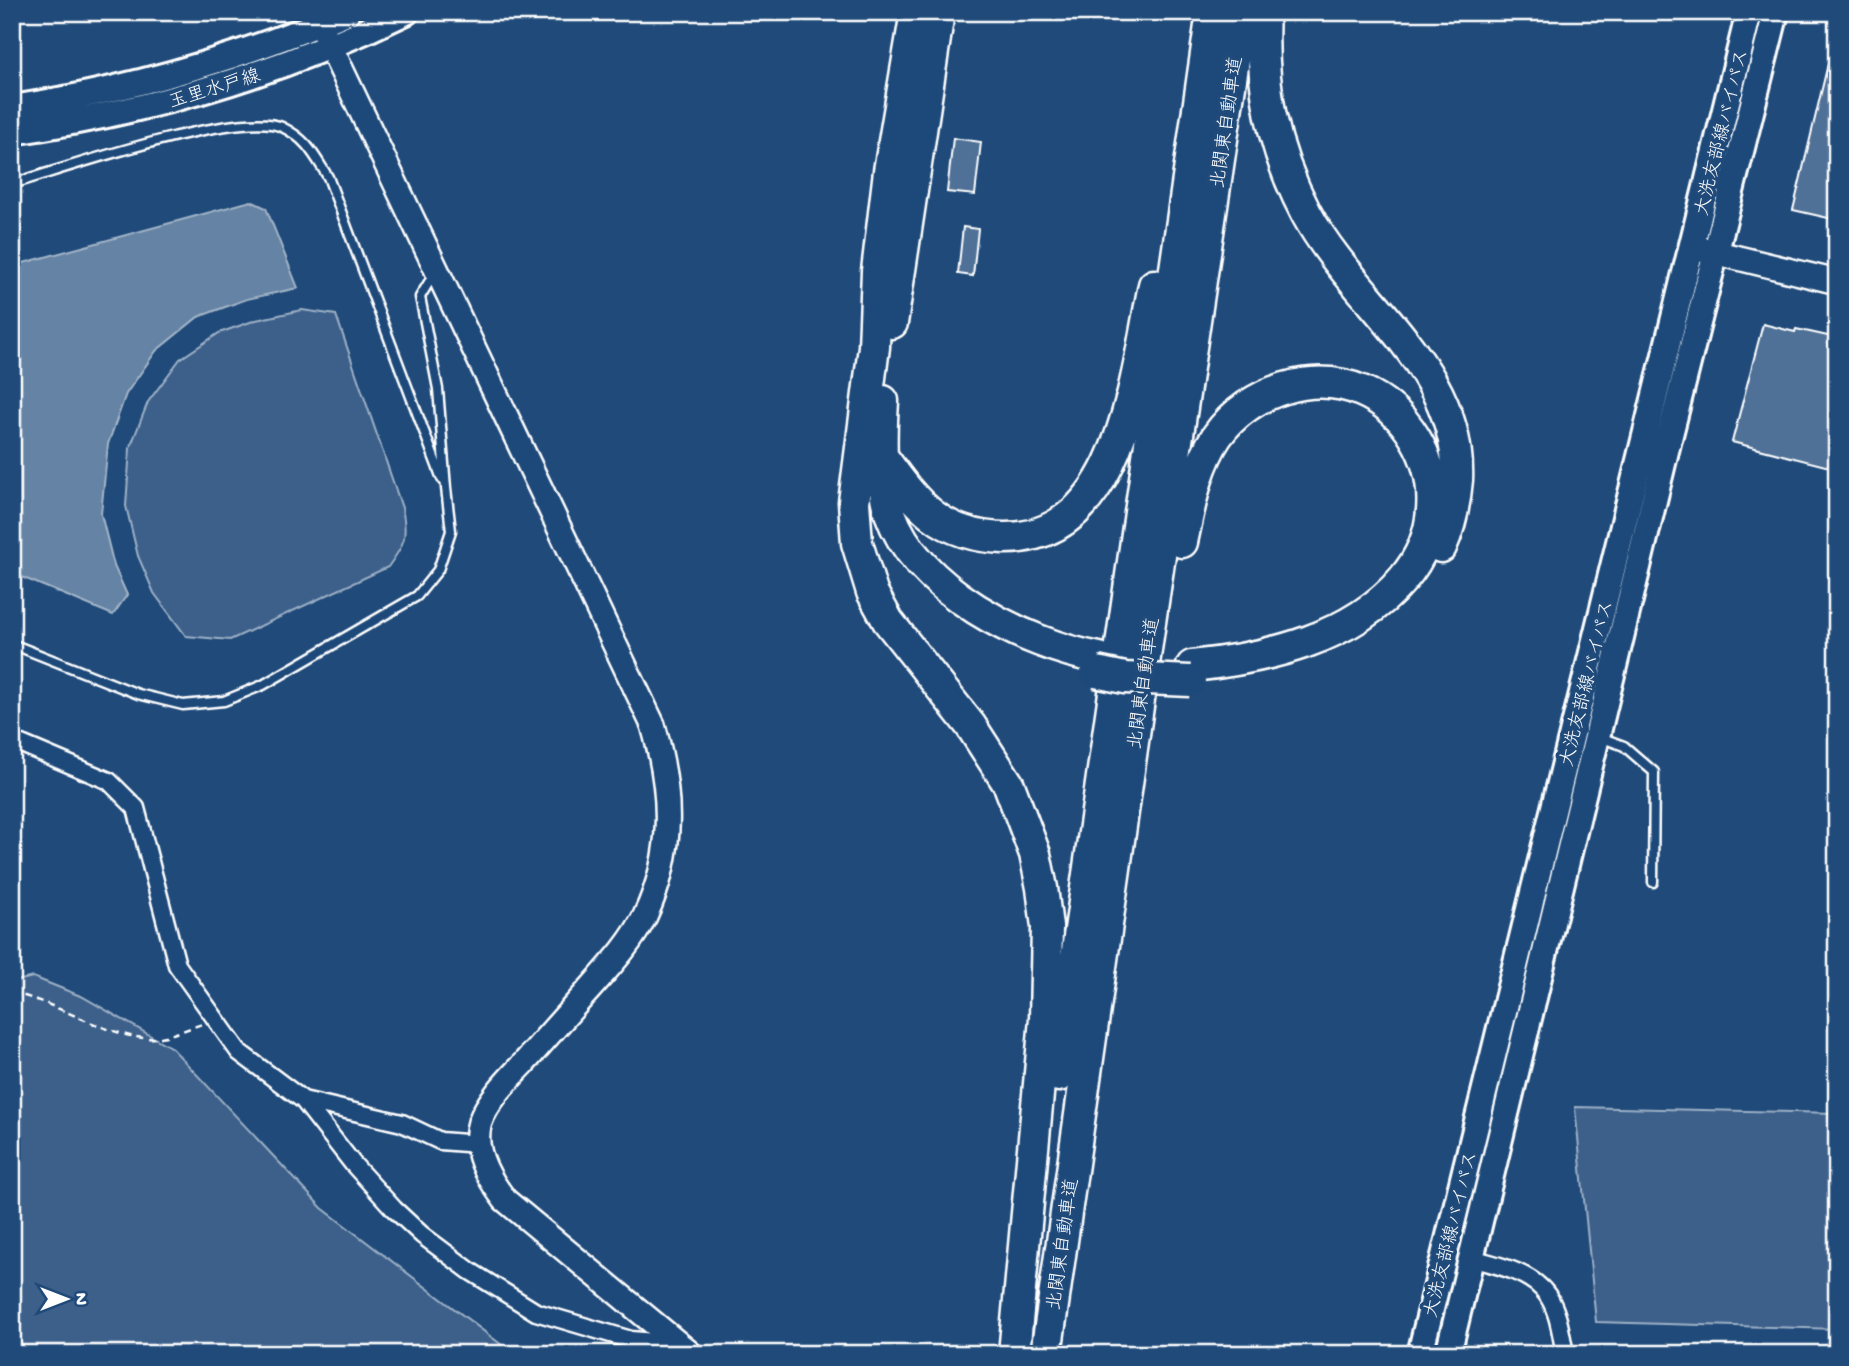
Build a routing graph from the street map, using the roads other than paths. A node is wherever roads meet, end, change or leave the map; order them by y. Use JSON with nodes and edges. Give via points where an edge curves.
{"nodes":[{"id":1,"x":347,"y":12,"type":"edge"},
{"id":2,"x":407,"y":12,"type":"edge"},
{"id":3,"x":916,"y":12,"type":"edge"},
{"id":4,"x":939,"y":12,"type":"edge"},
{"id":5,"x":1199,"y":12,"type":"edge"},
{"id":6,"x":1212,"y":12,"type":"edge"},
{"id":7,"x":1241,"y":12,"type":"edge"},
{"id":8,"x":1264,"y":12,"type":"edge"},
{"id":9,"x":1749,"y":12,"type":"edge"},
{"id":10,"x":1776,"y":12,"type":"edge"},
{"id":11,"x":316,"y":18,"type":"edge"},
{"id":12,"x":330,"y":47,"type":"junction"},
{"id":13,"x":12,"y":108,"type":"edge"},
{"id":14,"x":12,"y":132,"type":"edge"},
{"id":15,"x":12,"y":184,"type":"edge"},
{"id":16,"x":1691,"y":246,"type":"junction"},
{"id":17,"x":1717,"y":253,"type":"junction"},
{"id":18,"x":436,"y":270,"type":"junction"},
{"id":19,"x":1837,"y":282,"type":"edge"},
{"id":20,"x":871,"y":465,"type":"junction"},
{"id":21,"x":446,"y":488,"type":"junction"},
{"id":22,"x":12,"y":644,"type":"edge"},
{"id":23,"x":1191,"y":673,"type":"junction"},
{"id":24,"x":1597,"y":736,"type":"junction"},
{"id":25,"x":12,"y":740,"type":"edge"},
{"id":26,"x":1653,"y":881,"type":"dead end"},
{"id":27,"x":1110,"y":906,"type":"junction"},
{"id":28,"x":303,"y":1100,"type":"junction"},
{"id":29,"x":479,"y":1144,"type":"junction"},
{"id":30,"x":1471,"y":1258,"type":"junction"},
{"id":31,"x":685,"y":1349,"type":"edge"},
{"id":32,"x":1016,"y":1354,"type":"edge"},
{"id":33,"x":1046,"y":1354,"type":"edge"},
{"id":34,"x":1420,"y":1354,"type":"edge"},
{"id":35,"x":1448,"y":1354,"type":"edge"},
{"id":36,"x":1565,"y":1354,"type":"edge"}],
"edges":[{"from":1,"to":11,"type":"main road","name":"玉里水戸線"},
{"from":2,"to":12,"type":"main road","name":"玉里水戸線"},
{"from":3,"to":20,"type":"highway","via":[[888,171],[877,271],[874,347],[863,421]]},
{"from":4,"to":20,"type":"highway","via":[[887,351],[881,427]]},
{"from":5,"to":20,"type":"highway","via":[[1167,225],[1124,427],[1114,455],[1087,499],[1071,514],[1032,534],[1011,538],[967,533],[927,512]]},
{"from":6,"to":32,"type":"highway","name":"北関東自動車道"},
{"from":7,"to":27,"type":"highway","name":"北関東自動車道"},
{"from":8,"to":23,"type":"highway","via":[[1263,79],[1290,181],[1328,249],[1431,380],[1455,446],[1454,511],[1433,563],[1420,582],[1393,610],[1345,641],[1250,674]]},
{"from":9,"to":16,"type":"main road","name":"大洗友部線バイパス"},
{"from":10,"to":17,"type":"main road","name":"大洗友部線バイパス"},
{"from":11,"to":12,"type":"street"},
{"from":11,"to":13,"type":"main road","name":"玉里水戸線","via":[[272,43],[162,78]]},
{"from":12,"to":14,"type":"main road","name":"玉里水戸線","via":[[170,101]]},
{"from":12,"to":18,"type":"street"},
{"from":15,"to":21,"type":"lane","via":[[205,128],[246,123],[280,126],[306,142],[328,177]]},
{"from":16,"to":17,"type":"street"},
{"from":16,"to":34,"type":"main road","name":"大洗友部線バイパス"},
{"from":17,"to":19,"type":"street"},
{"from":17,"to":24,"type":"main road","name":"大洗友部線バイパス"},
{"from":18,"to":21,"type":"lane","via":[[420,298],[439,389]]},
{"from":18,"to":29,"type":"street","via":[[653,725],[664,764],[668,804],[668,839],[660,878],[644,918],[616,960],[497,1093],[480,1123]]},
{"from":20,"to":23,"type":"highway","via":[[898,532],[951,592],[1023,634],[1097,665],[1148,665]]},
{"from":20,"to":32,"type":"highway","via":[[855,502],[856,543],[872,592],[887,621],[971,726],[1009,785],[1035,854],[1042,888],[1047,927],[1045,1019]]},
{"from":21,"to":22,"type":"lane","via":[[451,530],[438,570],[417,596],[263,685],[224,701],[183,705],[138,694]]},
{"from":23,"to":27,"type":"highway","via":[[1312,640],[1367,611],[1418,560],[1428,536],[1433,484],[1419,442],[1384,404],[1341,385],[1296,385],[1250,404],[1217,437],[1193,492]]},
{"from":24,"to":26,"type":"lane","via":[[1624,746],[1654,772]]},
{"from":24,"to":30,"type":"main road","name":"大洗友部線バイパス"},
{"from":25,"to":28,"type":"street","via":[[109,781],[136,808],[177,965],[239,1052]]},
{"from":27,"to":33,"type":"highway","name":"北関東自動車道"},
{"from":28,"to":29,"type":"street","via":[[402,1123],[440,1141]]},
{"from":28,"to":31,"type":"street","via":[[394,1209],[470,1271],[536,1312],[631,1340]]},
{"from":29,"to":31,"type":"street","via":[[487,1177],[505,1200]]},
{"from":30,"to":35,"type":"main road","name":"大洗友部線バイパス"},
{"from":30,"to":36,"type":"street","via":[[1531,1280],[1548,1296]]}]}
